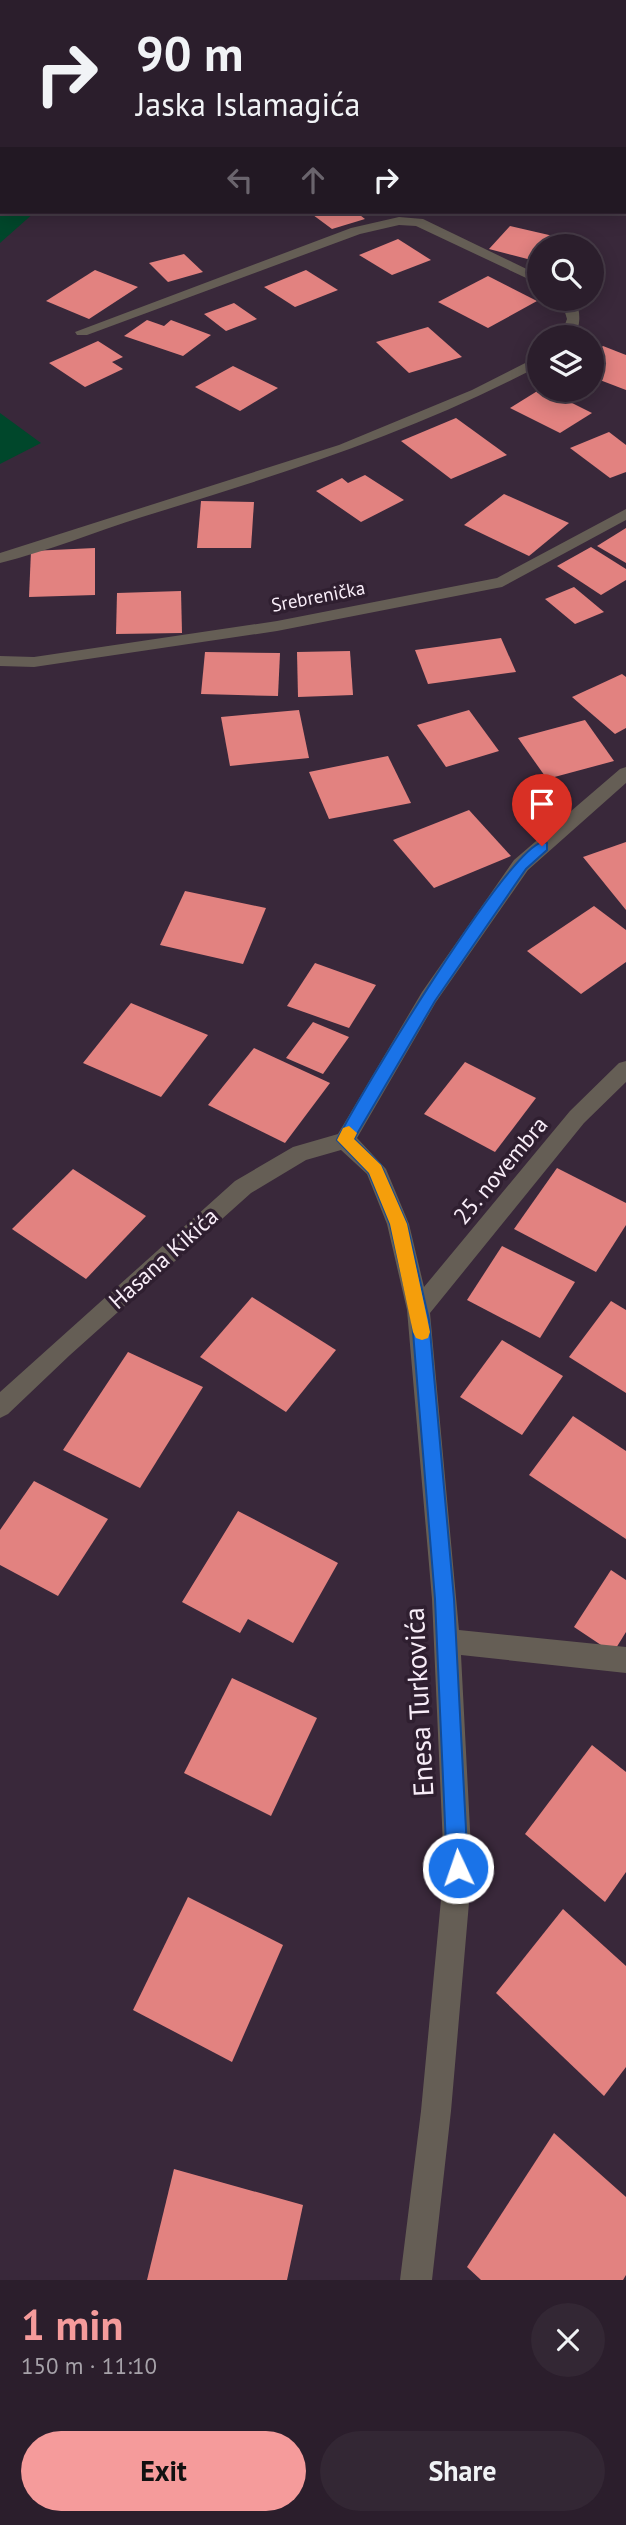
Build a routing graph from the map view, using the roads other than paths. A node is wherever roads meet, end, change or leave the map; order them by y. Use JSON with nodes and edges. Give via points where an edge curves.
{"nodes":[{"id":1,"x":527,"y":274,"type":"edge"},
{"id":2,"x":82,"y":332,"type":"dead end"},
{"id":3,"x":527,"y":367,"type":"edge"},
{"id":4,"x":626,"y":514,"type":"edge"},
{"id":5,"x":0,"y":558,"type":"edge"},
{"id":6,"x":0,"y":662,"type":"edge"},
{"id":7,"x":626,"y":773,"type":"edge"},
{"id":8,"x":626,"y":1069,"type":"edge"},
{"id":9,"x":345,"y":1140,"type":"junction"},
{"id":10,"x":418,"y":1310,"type":"junction"},
{"id":11,"x":0,"y":1407,"type":"edge"},
{"id":12,"x":447,"y":1641,"type":"junction"},
{"id":13,"x":626,"y":1660,"type":"edge"},
{"id":14,"x":416,"y":2280,"type":"edge"}],
"edges":[{"from":1,"to":2,"type":"street","via":[[418,222],[399,221],[356,231]]},
{"from":3,"to":5,"type":"street","via":[[364,440]]},
{"from":4,"to":6,"type":"street","name":"Srebrenička","via":[[502,582],[277,626],[34,662]]},
{"from":7,"to":9,"type":"street","via":[[521,865],[429,997]]},
{"from":8,"to":10,"type":"street","name":"25. novembra","via":[[578,1117]]},
{"from":9,"to":10,"type":"street","name":"Enesa Turkovića","via":[[380,1180],[398,1224]]},
{"from":9,"to":11,"type":"street","name":"Hasana Kikića","via":[[300,1153],[243,1187]]},
{"from":10,"to":12,"type":"street","name":"Enesa Turkovića"},
{"from":12,"to":13,"type":"street"},
{"from":12,"to":14,"type":"street","name":"Enesa Turkovića","via":[[458,1868]]}]}
